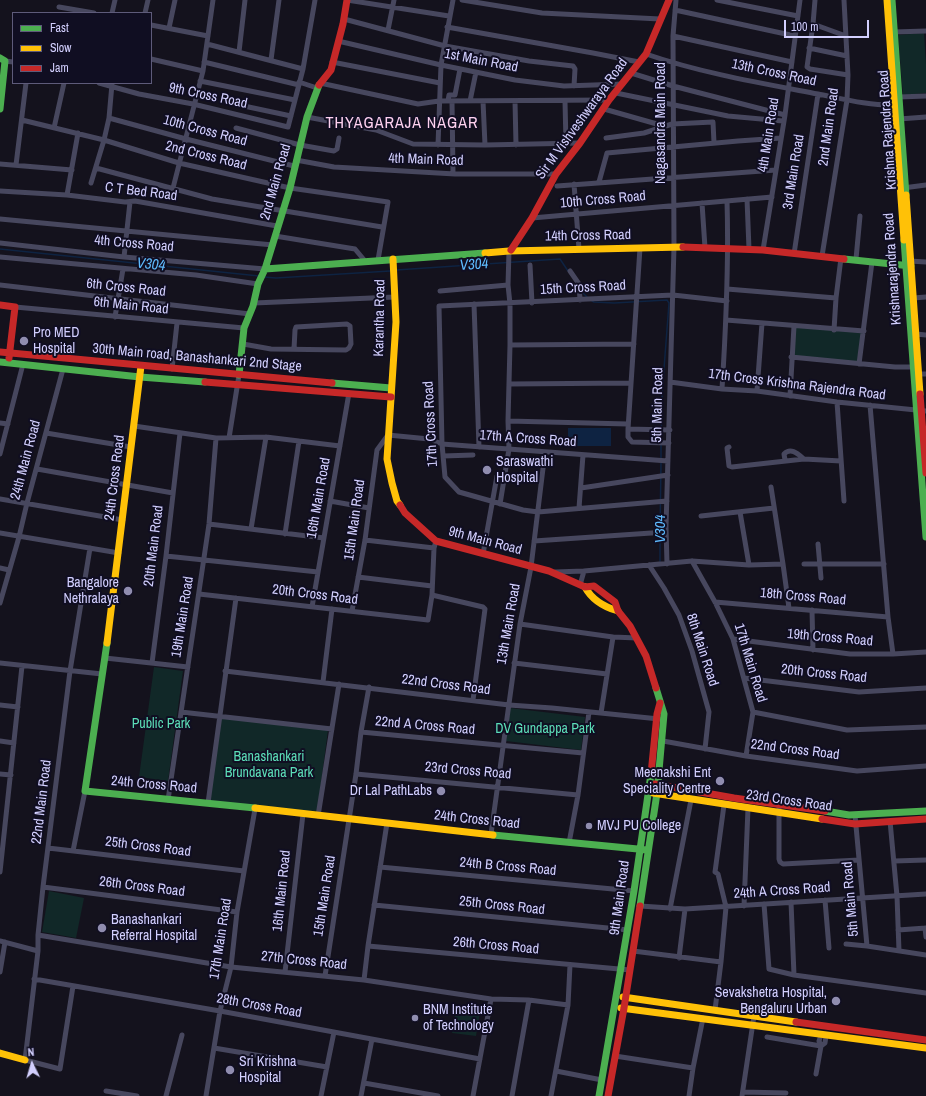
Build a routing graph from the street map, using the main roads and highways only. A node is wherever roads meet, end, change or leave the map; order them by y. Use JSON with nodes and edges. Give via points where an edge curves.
{"nodes":[{"id":1,"x":347,"y":0,"type":"edge"},
{"id":2,"x":669,"y":0,"type":"edge"},
{"id":3,"x":887,"y":0,"type":"edge"},
{"id":4,"x":892,"y":0,"type":"edge"},
{"id":5,"x":2,"y":60,"type":"edge"},
{"id":6,"x":897,"y":105,"type":"junction"},
{"id":7,"x":0,"y":109,"type":"edge"},
{"id":8,"x":510,"y":251,"type":"junction"},
{"id":9,"x":393,"y":259,"type":"junction"},
{"id":10,"x":908,"y":263,"type":"junction"},
{"id":11,"x":262,"y":277,"type":"junction"},
{"id":12,"x":0,"y":305,"type":"edge"},
{"id":13,"x":0,"y":352,"type":"edge"},
{"id":14,"x":10,"y":354,"type":"junction"},
{"id":15,"x":0,"y":362,"type":"edge"},
{"id":16,"x":9,"y":363,"type":"junction"},
{"id":17,"x":141,"y":366,"type":"junction"},
{"id":18,"x":922,"y":374,"type":"edge"},
{"id":19,"x":239,"y":375,"type":"junction"},
{"id":20,"x":140,"y":377,"type":"junction"},
{"id":21,"x":392,"y":378,"type":"joint"},
{"id":22,"x":391,"y":388,"type":"junction"},
{"id":23,"x":390,"y":397,"type":"junction"},
{"id":24,"x":921,"y":411,"type":"edge"},
{"id":25,"x":923,"y":450,"type":"edge"},
{"id":26,"x":926,"y":473,"type":"edge"},
{"id":27,"x":926,"y":536,"type":"edge"},
{"id":28,"x":660,"y":703,"type":"junction"},
{"id":29,"x":654,"y":784,"type":"junction"},
{"id":30,"x":649,"y":793,"type":"junction"},
{"id":31,"x":657,"y":794,"type":"junction"},
{"id":32,"x":926,"y":811,"type":"edge"},
{"id":33,"x":926,"y":819,"type":"edge"},
{"id":34,"x":640,"y":849,"type":"junction"},
{"id":35,"x":648,"y":850,"type":"junction"},
{"id":36,"x":617,"y":995,"type":"junction"},
{"id":37,"x":626,"y":997,"type":"junction"},
{"id":38,"x":615,"y":1008,"type":"junction"},
{"id":39,"x":624,"y":1008,"type":"junction"},
{"id":40,"x":926,"y":1040,"type":"edge"},
{"id":41,"x":926,"y":1048,"type":"edge"},
{"id":42,"x":0,"y":1053,"type":"edge"},
{"id":43,"x":25,"y":1060,"type":"road end"},
{"id":44,"x":599,"y":1096,"type":"edge"},
{"id":45,"x":608,"y":1096,"type":"edge"}],
"edges":[{"from":1,"to":11,"type":"main road","name":"2nd Main Road","via":[[331,70],[318,85],[307,117],[290,188]]},
{"from":2,"to":8,"type":"main road","name":"Sir M Vishveshwaraya Road","via":[[646,54],[556,174]]},
{"from":3,"to":6,"type":"main road","name":"Krishnarajendra Road"},
{"from":4,"to":6,"type":"main road","name":"Krishna Rajendra Road","via":[[899,97]]},
{"from":5,"to":7,"type":"main road"},
{"from":6,"to":10,"type":"main road","name":"Krishnarajendra Road"},
{"from":8,"to":9,"type":"main road","name":"14th Cross Road"},
{"from":8,"to":10,"type":"main road","name":"14th Cross Road","via":[[728,248]]},
{"from":9,"to":11,"type":"main road","name":"14th Cross Road"},
{"from":9,"to":21,"type":"main road","name":"Karantha Road","via":[[396,322]]},
{"from":10,"to":18,"type":"main road"},
{"from":10,"to":24,"type":"main road","name":"Krishnarajendra Road","via":[[913,367]]},
{"from":11,"to":19,"type":"main road","name":"2nd Main Road","via":[[244,328]]},
{"from":12,"to":14,"type":"main road","via":[[15,307]]},
{"from":13,"to":14,"type":"main road","name":"30th Main road, Banashankari 2nd Stage"},
{"from":14,"to":16,"type":"main road"},
{"from":14,"to":17,"type":"main road","name":"30th Main road, Banashankari 2nd Stage"},
{"from":15,"to":16,"type":"main road","name":"30th Main road, Banashankari 2nd Stage"},
{"from":16,"to":20,"type":"main road","name":"30th Main road, Banashankari 2nd Stage"},
{"from":17,"to":19,"type":"main road","name":"30th Main road, Banashankari 2nd Stage"},
{"from":17,"to":20,"type":"main road","name":"24th Cross Road"},
{"from":18,"to":24,"type":"main road"},
{"from":19,"to":22,"type":"main road","name":"30th Main road, Banashankari 2nd Stage"},
{"from":20,"to":23,"type":"main road","name":"30th Main road, Banashankari 2nd Stage"},
{"from":20,"to":34,"type":"main road","name":"24th Cross Road","via":[[119,553],[85,791]]},
{"from":21,"to":22,"type":"main road","name":"9th Main Road"},
{"from":22,"to":23,"type":"main road","name":"9th Main Road"},
{"from":23,"to":28,"type":"main road","name":"9th Main Road","via":[[388,459],[397,501],[405,513],[435,544],[552,572],[582,586],[594,586],[615,602],[618,611],[637,638],[652,671]]},
{"from":24,"to":25,"type":"main road"},
{"from":25,"to":26,"type":"main road"},
{"from":25,"to":27,"type":"main road"},
{"from":28,"to":29,"type":"main road","name":"9th Main Road","via":[[656,719]]},
{"from":28,"to":29,"type":"main road","name":"9th Main Road","via":[[664,714],[663,741]]},
{"from":29,"to":30,"type":"main road","name":"9th Main Road"},
{"from":29,"to":31,"type":"main road","name":"9th Main Road"},
{"from":29,"to":32,"type":"main road","name":"23rd Cross Road","via":[[855,815]]},
{"from":30,"to":31,"type":"main road","name":"23rd Cross Road"},
{"from":30,"to":34,"type":"main road","name":"9th Main Road"},
{"from":31,"to":33,"type":"main road","name":"23rd Cross Road","via":[[856,824]]},
{"from":31,"to":35,"type":"main road","name":"9th Main Road"},
{"from":34,"to":35,"type":"main road","name":"24th Cross Road"},
{"from":34,"to":36,"type":"main road","name":"9th Main Road"},
{"from":35,"to":37,"type":"main road","name":"9th Main Road"},
{"from":36,"to":37,"type":"main road"},
{"from":36,"to":38,"type":"main road","name":"9th Main Road"},
{"from":37,"to":39,"type":"main road","name":"9th Main Road"},
{"from":37,"to":40,"type":"main road"},
{"from":38,"to":39,"type":"main road"},
{"from":38,"to":44,"type":"main road","name":"9th Main Road"},
{"from":39,"to":41,"type":"main road"},
{"from":39,"to":45,"type":"main road","name":"9th Main Road"},
{"from":42,"to":43,"type":"main road"}]}
